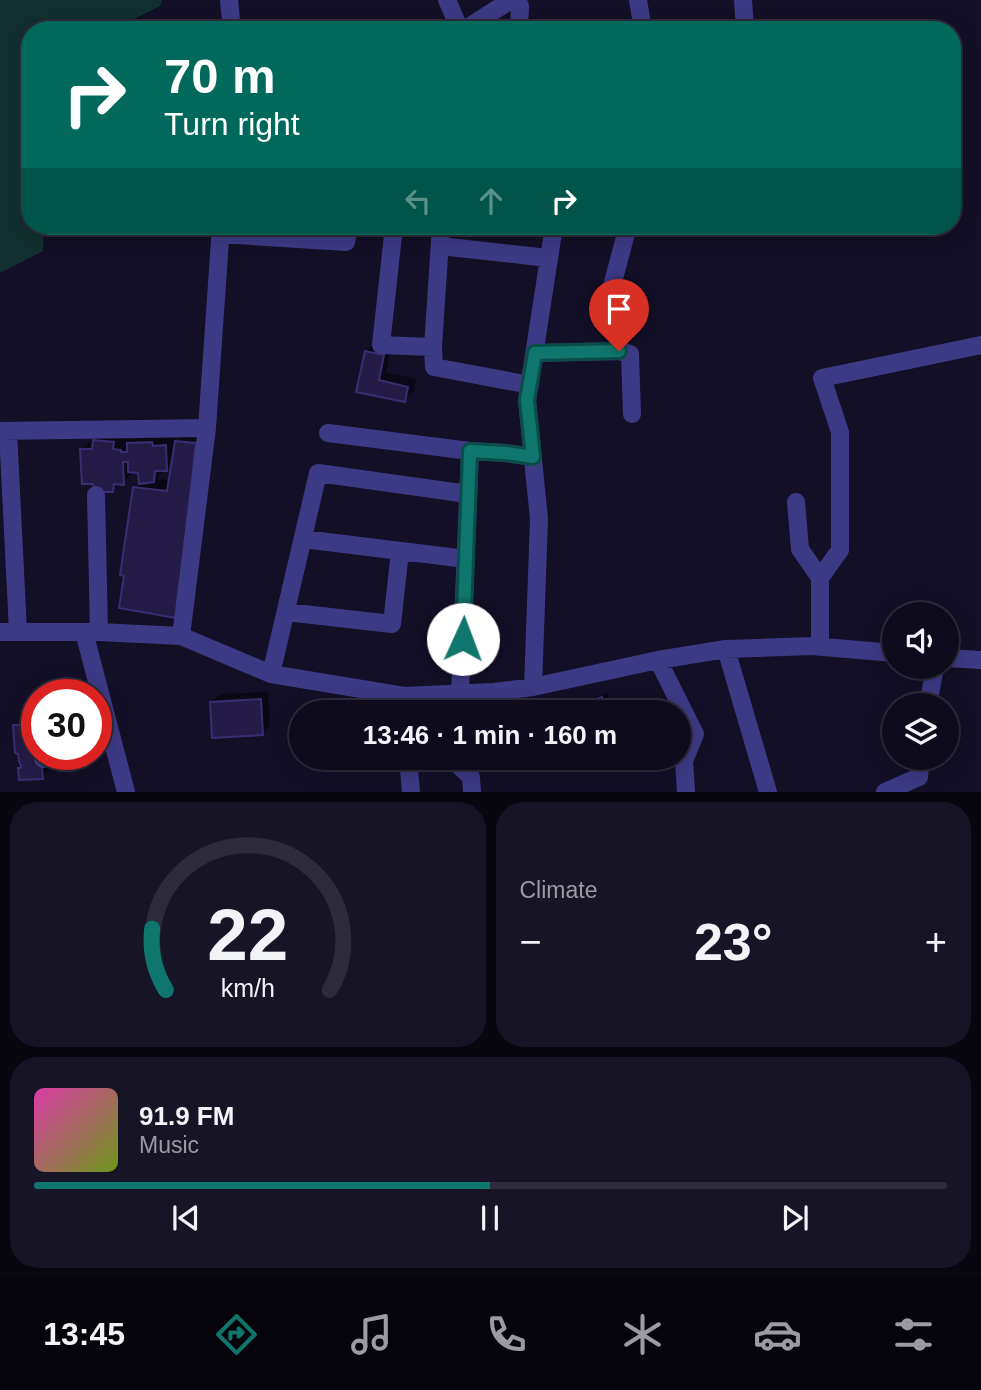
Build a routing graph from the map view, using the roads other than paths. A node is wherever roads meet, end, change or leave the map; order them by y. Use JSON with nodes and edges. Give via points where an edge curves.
{"nodes":[{"id":1,"x":229,"y":0,"type":"edge"},
{"id":2,"x":447,"y":0,"type":"edge"},
{"id":3,"x":638,"y":0,"type":"edge"},
{"id":4,"x":743,"y":0,"type":"edge"},
{"id":5,"x":520,"y":1,"type":"edge"},
{"id":6,"x":231,"y":21,"type":"edge"},
{"id":7,"x":458,"y":21,"type":"edge"},
{"id":8,"x":480,"y":21,"type":"edge"},
{"id":9,"x":519,"y":21,"type":"edge"},
{"id":10,"x":642,"y":21,"type":"edge"},
{"id":11,"x":744,"y":21,"type":"edge"},
{"id":12,"x":221,"y":235,"type":"edge"},
{"id":13,"x":273,"y":235,"type":"edge"},
{"id":14,"x":347,"y":235,"type":"edge"},
{"id":15,"x":393,"y":235,"type":"edge"},
{"id":16,"x":441,"y":235,"type":"edge"},
{"id":17,"x":552,"y":235,"type":"edge"},
{"id":18,"x":626,"y":235,"type":"edge"},
{"id":19,"x":440,"y":246,"type":"junction"},
{"id":20,"x":548,"y":258,"type":"junction"},
{"id":21,"x":981,"y":345,"type":"edge"},
{"id":22,"x":433,"y":347,"type":"junction"},
{"id":23,"x":619,"y":351,"type":"junction"},
{"id":24,"x":535,"y":353,"type":"junction"},
{"id":25,"x":530,"y":385,"type":"junction"},
{"id":26,"x":632,"y":414,"type":"dead end"},
{"id":27,"x":207,"y":428,"type":"junction"},
{"id":28,"x":4,"y":431,"type":"edge"},
{"id":29,"x":328,"y":433,"type":"dead end"},
{"id":30,"x":470,"y":451,"type":"junction"},
{"id":31,"x":533,"y":457,"type":"junction"},
{"id":32,"x":468,"y":494,"type":"junction"},
{"id":33,"x":96,"y":495,"type":"dead end"},
{"id":34,"x":796,"y":502,"type":"dead end"},
{"id":35,"x":303,"y":539,"type":"junction"},
{"id":36,"x":400,"y":551,"type":"junction"},
{"id":37,"x":466,"y":559,"type":"junction"},
{"id":38,"x":820,"y":578,"type":"junction"},
{"id":39,"x":286,"y":611,"type":"junction"},
{"id":40,"x":9,"y":632,"type":"edge"},
{"id":41,"x":91,"y":632,"type":"junction"},
{"id":42,"x":181,"y":636,"type":"junction"},
{"id":43,"x":820,"y":646,"type":"junction"},
{"id":44,"x":726,"y":649,"type":"junction"},
{"id":45,"x":882,"y":652,"type":"edge"},
{"id":46,"x":959,"y":659,"type":"edge"},
{"id":47,"x":659,"y":660,"type":"junction"},
{"id":48,"x":981,"y":660,"type":"edge"},
{"id":49,"x":271,"y":674,"type":"junction"},
{"id":50,"x":97,"y":679,"type":"edge"},
{"id":51,"x":533,"y":687,"type":"junction"},
{"id":52,"x":386,"y":700,"type":"edge"},
{"id":53,"x":451,"y":700,"type":"edge"},
{"id":54,"x":112,"y":763,"type":"edge"},
{"id":55,"x":409,"y":770,"type":"edge"},
{"id":56,"x":464,"y":770,"type":"edge"},
{"id":57,"x":921,"y":784,"type":"edge"},
{"id":58,"x":126,"y":792,"type":"edge"},
{"id":59,"x":411,"y":792,"type":"edge"},
{"id":60,"x":472,"y":792,"type":"edge"},
{"id":61,"x":686,"y":792,"type":"edge"},
{"id":62,"x":768,"y":792,"type":"edge"},
{"id":63,"x":885,"y":792,"type":"edge"}],
"edges":[{"from":1,"to":6,"type":"street"},
{"from":2,"to":7,"type":"street"},
{"from":3,"to":10,"type":"street"},
{"from":4,"to":11,"type":"street"},
{"from":5,"to":8,"type":"street"},
{"from":5,"to":9,"type":"street"},
{"from":12,"to":27,"type":"street"},
{"from":13,"to":14,"type":"street","via":[[346,242]]},
{"from":15,"to":22,"type":"street","via":[[381,345]]},
{"from":16,"to":19,"type":"street"},
{"from":17,"to":20,"type":"street"},
{"from":18,"to":23,"type":"street","via":[[612,286]]},
{"from":19,"to":20,"type":"street"},
{"from":19,"to":22,"type":"street"},
{"from":20,"to":24,"type":"street"},
{"from":21,"to":38,"type":"street","via":[[822,378],[840,432],[840,550]]},
{"from":22,"to":25,"type":"street","via":[[434,367]]},
{"from":23,"to":24,"type":"street"},
{"from":23,"to":26,"type":"street","via":[[630,354]]},
{"from":24,"to":25,"type":"street"},
{"from":25,"to":31,"type":"street","via":[[527,400]]},
{"from":27,"to":28,"type":"street"},
{"from":27,"to":42,"type":"street"},
{"from":28,"to":40,"type":"street"},
{"from":29,"to":30,"type":"street"},
{"from":30,"to":31,"type":"street"},
{"from":30,"to":32,"type":"street"},
{"from":31,"to":51,"type":"street","via":[[539,519]]},
{"from":32,"to":35,"type":"street","via":[[318,473]]},
{"from":32,"to":37,"type":"street"},
{"from":33,"to":41,"type":"street"},
{"from":34,"to":38,"type":"street","via":[[800,549]]},
{"from":35,"to":36,"type":"street"},
{"from":35,"to":39,"type":"street"},
{"from":36,"to":37,"type":"street"},
{"from":36,"to":39,"type":"street","via":[[392,624]]},
{"from":37,"to":53,"type":"street"},
{"from":38,"to":43,"type":"street"},
{"from":39,"to":49,"type":"street"},
{"from":40,"to":41,"type":"street"},
{"from":41,"to":42,"type":"street"},
{"from":41,"to":50,"type":"street"},
{"from":42,"to":49,"type":"street"},
{"from":43,"to":44,"type":"street"},
{"from":43,"to":45,"type":"street"},
{"from":44,"to":47,"type":"street"},
{"from":44,"to":62,"type":"street"},
{"from":46,"to":48,"type":"street"},
{"from":47,"to":51,"type":"street"},
{"from":47,"to":61,"type":"street","via":[[695,734],[684,761]]},
{"from":49,"to":52,"type":"street"},
{"from":51,"to":53,"type":"street"},
{"from":54,"to":58,"type":"street"},
{"from":55,"to":59,"type":"street"},
{"from":56,"to":60,"type":"street","via":[[471,777]]},
{"from":57,"to":63,"type":"street"}]}
